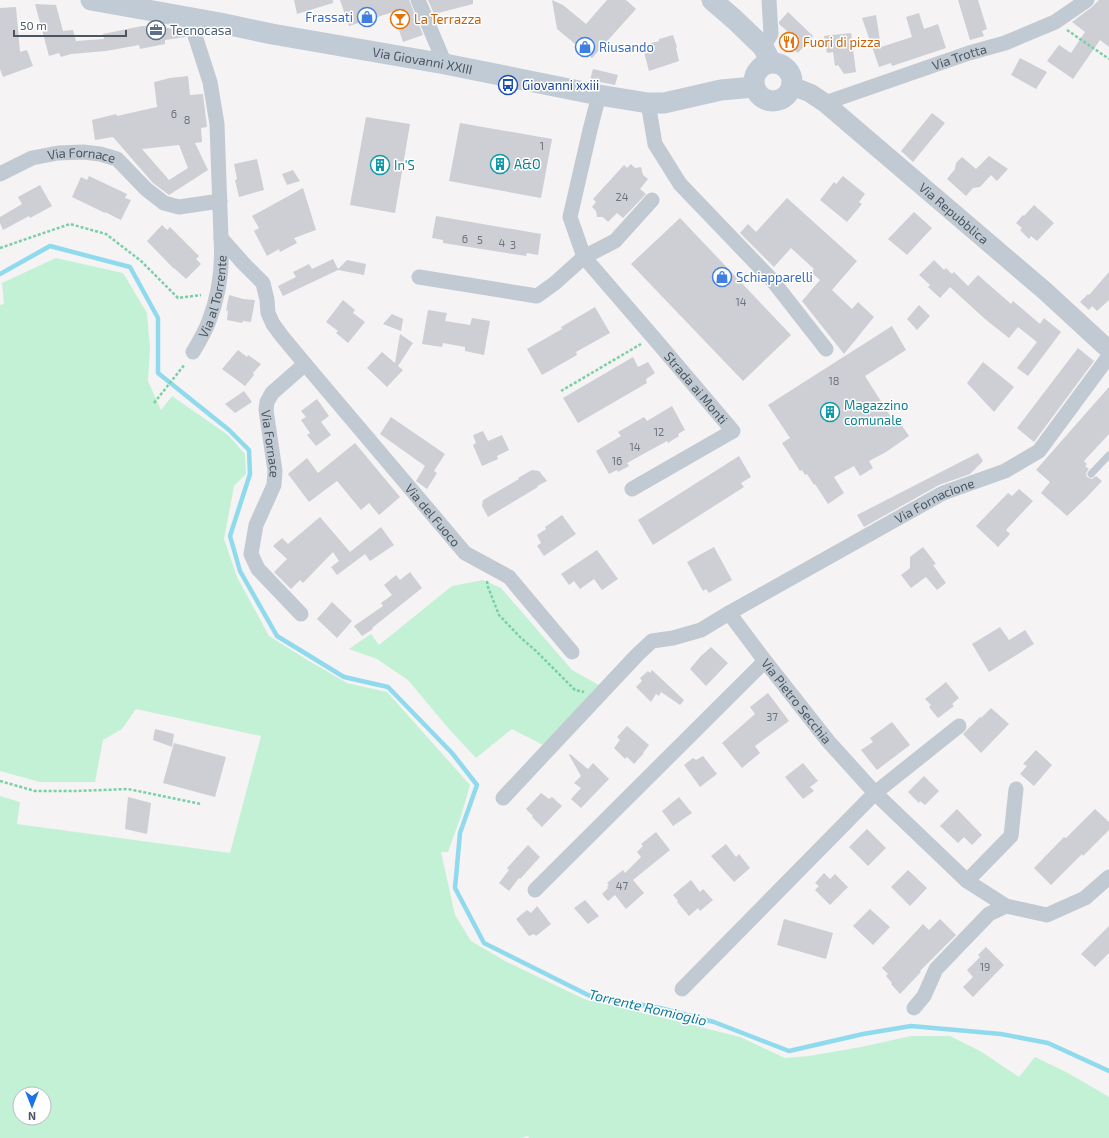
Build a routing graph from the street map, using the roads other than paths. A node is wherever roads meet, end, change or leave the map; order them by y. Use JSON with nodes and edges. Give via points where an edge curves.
{"nodes":[{"id":1,"x":91,"y":0,"type":"edge"},
{"id":2,"x":418,"y":0,"type":"edge"},
{"id":3,"x":712,"y":0,"type":"edge"},
{"id":4,"x":768,"y":0,"type":"edge"},
{"id":5,"x":1087,"y":0,"type":"edge"},
{"id":6,"x":189,"y":17,"type":"junction"},
{"id":7,"x":767,"y":55,"type":"junction"},
{"id":8,"x":445,"y":64,"type":"junction"},
{"id":9,"x":792,"y":86,"type":"junction"},
{"id":10,"x":754,"y":87,"type":"junction"},
{"id":11,"x":599,"y":95,"type":"junction"},
{"id":12,"x":648,"y":103,"type":"junction"},
{"id":13,"x":825,"y":103,"type":"junction"},
{"id":14,"x":0,"y":174,"type":"edge"},
{"id":15,"x":652,"y":200,"type":"dead end"},
{"id":16,"x":220,"y":201,"type":"junction"},
{"id":17,"x":221,"y":238,"type":"junction"},
{"id":18,"x":584,"y":257,"type":"junction"},
{"id":19,"x":420,"y":277,"type":"dead end"},
{"id":20,"x":826,"y":349,"type":"dead end"},
{"id":21,"x":1109,"y":350,"type":"edge"},
{"id":22,"x":194,"y":352,"type":"road end"},
{"id":23,"x":1109,"y":356,"type":"edge"},
{"id":24,"x":305,"y":364,"type":"junction"},
{"id":25,"x":1109,"y":456,"type":"edge"},
{"id":26,"x":1091,"y":474,"type":"dead end"},
{"id":27,"x":632,"y":489,"type":"dead end"},
{"id":28,"x":729,"y":613,"type":"junction"},
{"id":29,"x":301,"y":614,"type":"dead end"},
{"id":30,"x":572,"y":652,"type":"dead end"},
{"id":31,"x":765,"y":661,"type":"junction"},
{"id":32,"x":959,"y":726,"type":"dead end"},
{"id":33,"x":1016,"y":789,"type":"dead end"},
{"id":34,"x":875,"y":793,"type":"junction"},
{"id":35,"x":503,"y":798,"type":"dead end"},
{"id":36,"x":1109,"y":877,"type":"edge"},
{"id":37,"x":967,"y":881,"type":"junction"},
{"id":38,"x":535,"y":890,"type":"dead end"},
{"id":39,"x":1006,"y":906,"type":"junction"},
{"id":40,"x":682,"y":989,"type":"dead end"},
{"id":41,"x":914,"y":1008,"type":"dead end"}],
"edges":[{"from":1,"to":6,"type":"main road","name":"Via Giovanni XXIII"},
{"from":2,"to":8,"type":"street"},
{"from":3,"to":7,"type":"main road","via":[[734,19]]},
{"from":4,"to":7,"type":"street","via":[[771,34]]},
{"from":5,"to":13,"type":"street","name":"Via Trotta","via":[[1055,22],[1005,43]]},
{"from":6,"to":8,"type":"main road","name":"Via Giovanni XXIII"},
{"from":6,"to":16,"type":"street","via":[[210,82],[217,124]]},
{"from":7,"to":9,"type":"main road","via":[[787,69]]},
{"from":7,"to":10,"type":"main road","via":[[766,64],[756,71]]},
{"from":8,"to":11,"type":"main road","name":"Via Giovanni XXIII"},
{"from":9,"to":10,"type":"main road","via":[[780,100],[773,101],[761,97]]},
{"from":9,"to":13,"type":"street","name":"Via Repubblica","via":[[810,93]]},
{"from":10,"to":12,"type":"main road","name":"Via Giovanni XXIII","via":[[721,90],[664,103]]},
{"from":11,"to":12,"type":"main road","name":"Via Giovanni XXIII"},
{"from":11,"to":18,"type":"street","name":"Strada ai Monti","via":[[570,217]]},
{"from":12,"to":20,"type":"street","via":[[655,144],[680,184],[772,280]]},
{"from":13,"to":21,"type":"street","name":"Via Repubblica","via":[[1045,291]]},
{"from":14,"to":16,"type":"street","name":"Via Fornace","via":[[32,158],[58,153],[100,154],[117,159],[146,189],[164,203],[179,207]]},
{"from":15,"to":18,"type":"street","via":[[615,241]]},
{"from":16,"to":17,"type":"street"},
{"from":17,"to":22,"type":"street","name":"Via al Torrente","via":[[218,293],[209,321]]},
{"from":17,"to":24,"type":"street","via":[[263,284],[268,313],[273,324]]},
{"from":18,"to":19,"type":"street","via":[[537,296]]},
{"from":18,"to":27,"type":"street","name":"Strada ai Monti","via":[[733,431]]},
{"from":23,"to":28,"type":"street","name":"Via Fornacione","via":[[1039,451],[1005,471],[943,493]]},
{"from":24,"to":29,"type":"street","name":"Via Fornace","via":[[272,393],[267,402],[275,471],[274,486],[256,526],[251,554],[258,570]]},
{"from":24,"to":30,"type":"street","name":"Via del Fuoco","via":[[465,553],[509,577]]},
{"from":25,"to":26,"type":"lane"},
{"from":28,"to":31,"type":"street","name":"Via Pietro Secchia"},
{"from":28,"to":35,"type":"street","via":[[701,630],[652,642]]},
{"from":31,"to":34,"type":"street","name":"Via Pietro Secchia","via":[[828,741]]},
{"from":31,"to":38,"type":"street"},
{"from":32,"to":34,"type":"street"},
{"from":33,"to":37,"type":"street","via":[[1011,836]]},
{"from":34,"to":37,"type":"street","name":"Via Pietro Secchia"},
{"from":34,"to":40,"type":"street"},
{"from":36,"to":39,"type":"street","name":"Via Pietro Secchia","via":[[1085,898],[1047,915]]},
{"from":37,"to":39,"type":"street","name":"Via Pietro Secchia"},
{"from":39,"to":41,"type":"street","via":[[989,914],[936,969],[924,996]]}]}
